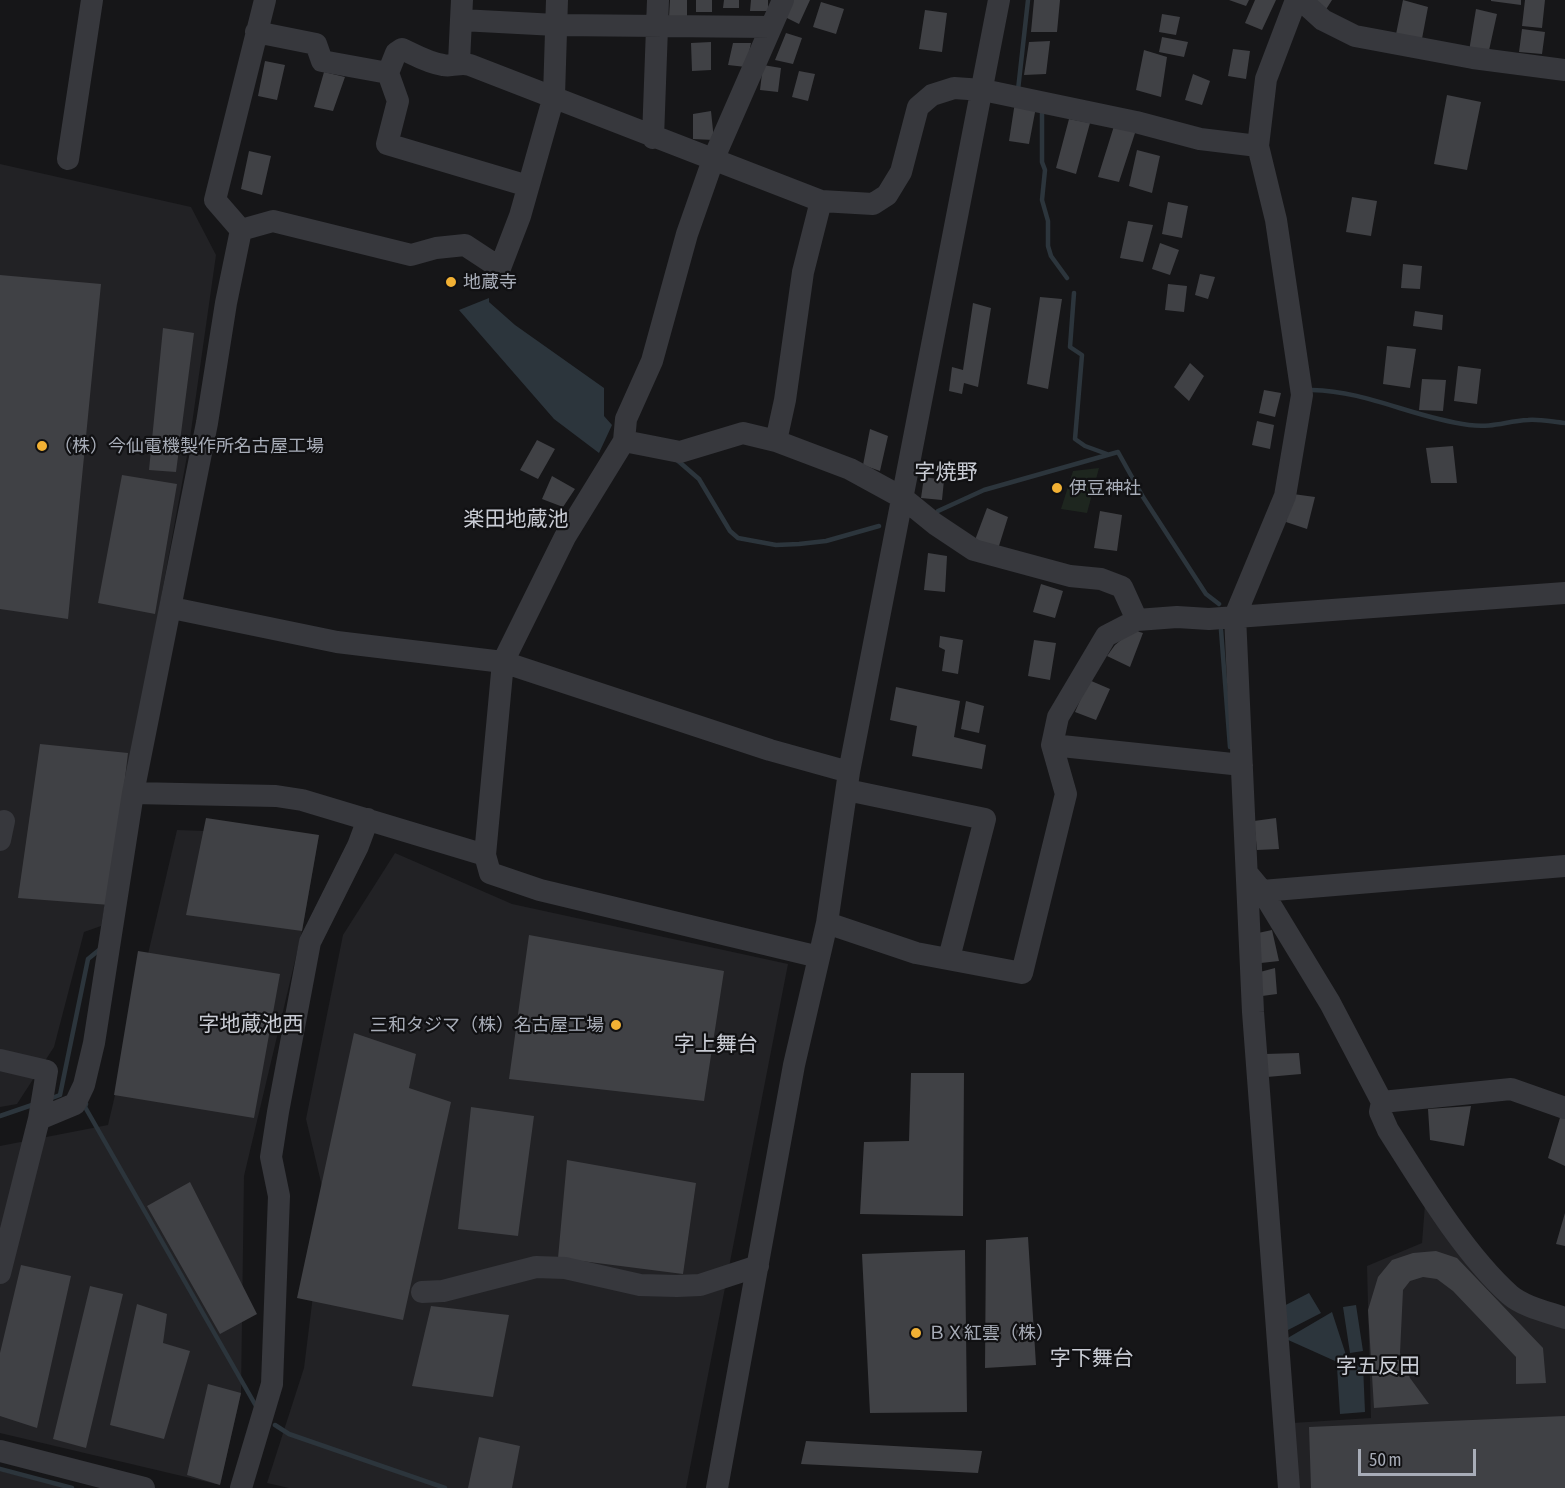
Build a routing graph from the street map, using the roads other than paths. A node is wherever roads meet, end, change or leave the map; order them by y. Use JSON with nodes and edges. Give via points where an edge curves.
{"nodes":[{"id":1,"x":92,"y":0,"type":"edge"},
{"id":2,"x":265,"y":0,"type":"edge"},
{"id":3,"x":557,"y":0,"type":"edge"},
{"id":4,"x":658,"y":0,"type":"edge"},
{"id":5,"x":783,"y":0,"type":"edge"},
{"id":6,"x":999,"y":0,"type":"edge"},
{"id":7,"x":1296,"y":0,"type":"edge"},
{"id":8,"x":1301,"y":0,"type":"edge"},
{"id":9,"x":462,"y":10,"type":"edge"},
{"id":10,"x":556,"y":25,"type":"junction"},
{"id":11,"x":657,"y":25,"type":"junction"},
{"id":12,"x":771,"y":27,"type":"junction"},
{"id":13,"x":256,"y":32,"type":"junction"},
{"id":14,"x":459,"y":62,"type":"junction"},
{"id":15,"x":390,"y":68,"type":"junction"},
{"id":16,"x":1565,"y":70,"type":"edge"},
{"id":17,"x":983,"y":90,"type":"junction"},
{"id":18,"x":554,"y":96,"type":"junction"},
{"id":19,"x":653,"y":138,"type":"junction"},
{"id":20,"x":1258,"y":146,"type":"junction"},
{"id":21,"x":68,"y":159,"type":"dead end"},
{"id":22,"x":713,"y":160,"type":"junction"},
{"id":23,"x":528,"y":186,"type":"junction"},
{"id":24,"x":821,"y":201,"type":"junction"},
{"id":25,"x":241,"y":230,"type":"junction"},
{"id":26,"x":624,"y":441,"type":"junction"},
{"id":27,"x":776,"y":441,"type":"junction"},
{"id":28,"x":903,"y":498,"type":"junction"},
{"id":29,"x":1565,"y":593,"type":"edge"},
{"id":30,"x":172,"y":608,"type":"junction"},
{"id":31,"x":1234,"y":616,"type":"junction"},
{"id":32,"x":1137,"y":620,"type":"junction"},
{"id":33,"x":503,"y":662,"type":"junction"},
{"id":34,"x":1052,"y":745,"type":"junction"},
{"id":35,"x":1233,"y":765,"type":"junction"},
{"id":36,"x":848,"y":781,"type":"junction"},
{"id":37,"x":133,"y":793,"type":"junction"},
{"id":38,"x":368,"y":819,"type":"junction"},
{"id":39,"x":485,"y":855,"type":"junction"},
{"id":40,"x":1565,"y":866,"type":"edge"},
{"id":41,"x":1247,"y":873,"type":"junction"},
{"id":42,"x":1262,"y":891,"type":"junction"},
{"id":43,"x":827,"y":923,"type":"junction"},
{"id":44,"x":819,"y":957,"type":"junction"},
{"id":45,"x":949,"y":958,"type":"junction"},
{"id":46,"x":0,"y":1060,"type":"edge"},
{"id":47,"x":1382,"y":1102,"type":"junction"},
{"id":48,"x":41,"y":1107,"type":"junction"},
{"id":49,"x":1565,"y":1108,"type":"edge"},
{"id":50,"x":758,"y":1266,"type":"junction"},
{"id":51,"x":0,"y":1273,"type":"edge"},
{"id":52,"x":422,"y":1292,"type":"dead end"},
{"id":53,"x":1565,"y":1318,"type":"edge"},
{"id":54,"x":0,"y":1450,"type":"edge"},
{"id":55,"x":144,"y":1488,"type":"edge"},
{"id":56,"x":241,"y":1488,"type":"edge"},
{"id":57,"x":717,"y":1488,"type":"edge"},
{"id":58,"x":1289,"y":1488,"type":"edge"}],
"edges":[{"from":1,"to":21,"type":"street"},
{"from":2,"to":13,"type":"street"},
{"from":3,"to":10,"type":"street"},
{"from":4,"to":11,"type":"street"},
{"from":5,"to":12,"type":"street"},
{"from":6,"to":17,"type":"street"},
{"from":7,"to":20,"type":"street","via":[[1266,79]]},
{"from":8,"to":16,"type":"street","via":[[1323,20],[1355,36]]},
{"from":9,"to":10,"type":"street"},
{"from":9,"to":14,"type":"street"},
{"from":10,"to":11,"type":"street"},
{"from":10,"to":18,"type":"street"},
{"from":11,"to":12,"type":"street"},
{"from":11,"to":19,"type":"street"},
{"from":12,"to":22,"type":"street"},
{"from":13,"to":15,"type":"street","via":[[316,44],[322,61]]},
{"from":13,"to":25,"type":"street","via":[[215,200]]},
{"from":14,"to":15,"type":"street","via":[[446,66],[402,49]]},
{"from":14,"to":18,"type":"street"},
{"from":15,"to":23,"type":"street","via":[[398,106],[387,144]]},
{"from":17,"to":20,"type":"street","via":[[1200,140]]},
{"from":17,"to":24,"type":"street","via":[[954,88],[932,94],[918,107],[901,172],[887,195],[873,204]]},
{"from":17,"to":28,"type":"street"},
{"from":18,"to":19,"type":"street"},
{"from":18,"to":23,"type":"street"},
{"from":19,"to":22,"type":"street"},
{"from":20,"to":31,"type":"street","via":[[1276,220],[1302,395],[1285,496]]},
{"from":22,"to":24,"type":"street"},
{"from":22,"to":26,"type":"street","via":[[687,234],[652,361],[626,419]]},
{"from":23,"to":25,"type":"street","via":[[500,268],[465,246],[411,255],[273,221]]},
{"from":24,"to":27,"type":"street","via":[[803,272]]},
{"from":25,"to":30,"type":"street"},
{"from":26,"to":27,"type":"street","via":[[680,452],[743,433]]},
{"from":26,"to":33,"type":"street","via":[[566,537]]},
{"from":27,"to":28,"type":"street","via":[[850,469]]},
{"from":28,"to":32,"type":"street","via":[[974,550],[1122,587]]},
{"from":28,"to":36,"type":"street"},
{"from":29,"to":31,"type":"street"},
{"from":30,"to":33,"type":"street","via":[[337,642]]},
{"from":30,"to":37,"type":"street"},
{"from":31,"to":32,"type":"street"},
{"from":31,"to":35,"type":"street"},
{"from":32,"to":34,"type":"street","via":[[1106,636],[1058,717]]},
{"from":33,"to":36,"type":"street","via":[[770,750]]},
{"from":33,"to":39,"type":"street"},
{"from":34,"to":35,"type":"street"},
{"from":34,"to":45,"type":"street","via":[[1066,794],[1022,973]]},
{"from":35,"to":41,"type":"street"},
{"from":36,"to":43,"type":"street"},
{"from":36,"to":45,"type":"street","via":[[985,819]]},
{"from":37,"to":38,"type":"street","via":[[276,796]]},
{"from":37,"to":48,"type":"street","via":[[84,1085],[75,1104]]},
{"from":38,"to":39,"type":"street"},
{"from":38,"to":56,"type":"street","via":[[310,942],[271,1157],[279,1196],[272,1384]]},
{"from":39,"to":44,"type":"street","via":[[490,873],[540,890]]},
{"from":40,"to":42,"type":"street"},
{"from":41,"to":42,"type":"street"},
{"from":41,"to":58,"type":"street","via":[[1253,1012]]},
{"from":42,"to":47,"type":"street","via":[[1330,1003]]},
{"from":43,"to":44,"type":"street"},
{"from":43,"to":45,"type":"street","via":[[916,953]]},
{"from":44,"to":50,"type":"street","via":[[794,1065]]},
{"from":46,"to":48,"type":"street","via":[[47,1071]]},
{"from":47,"to":49,"type":"street","via":[[1511,1089]]},
{"from":47,"to":53,"type":"street","via":[[1380,1112],[1388,1130],[1465,1244],[1511,1296]]},
{"from":48,"to":51,"type":"street"},
{"from":50,"to":52,"type":"street","via":[[700,1285],[677,1286],[640,1285],[566,1268],[536,1267],[443,1291]]},
{"from":50,"to":57,"type":"street"},
{"from":54,"to":55,"type":"street"}]}
